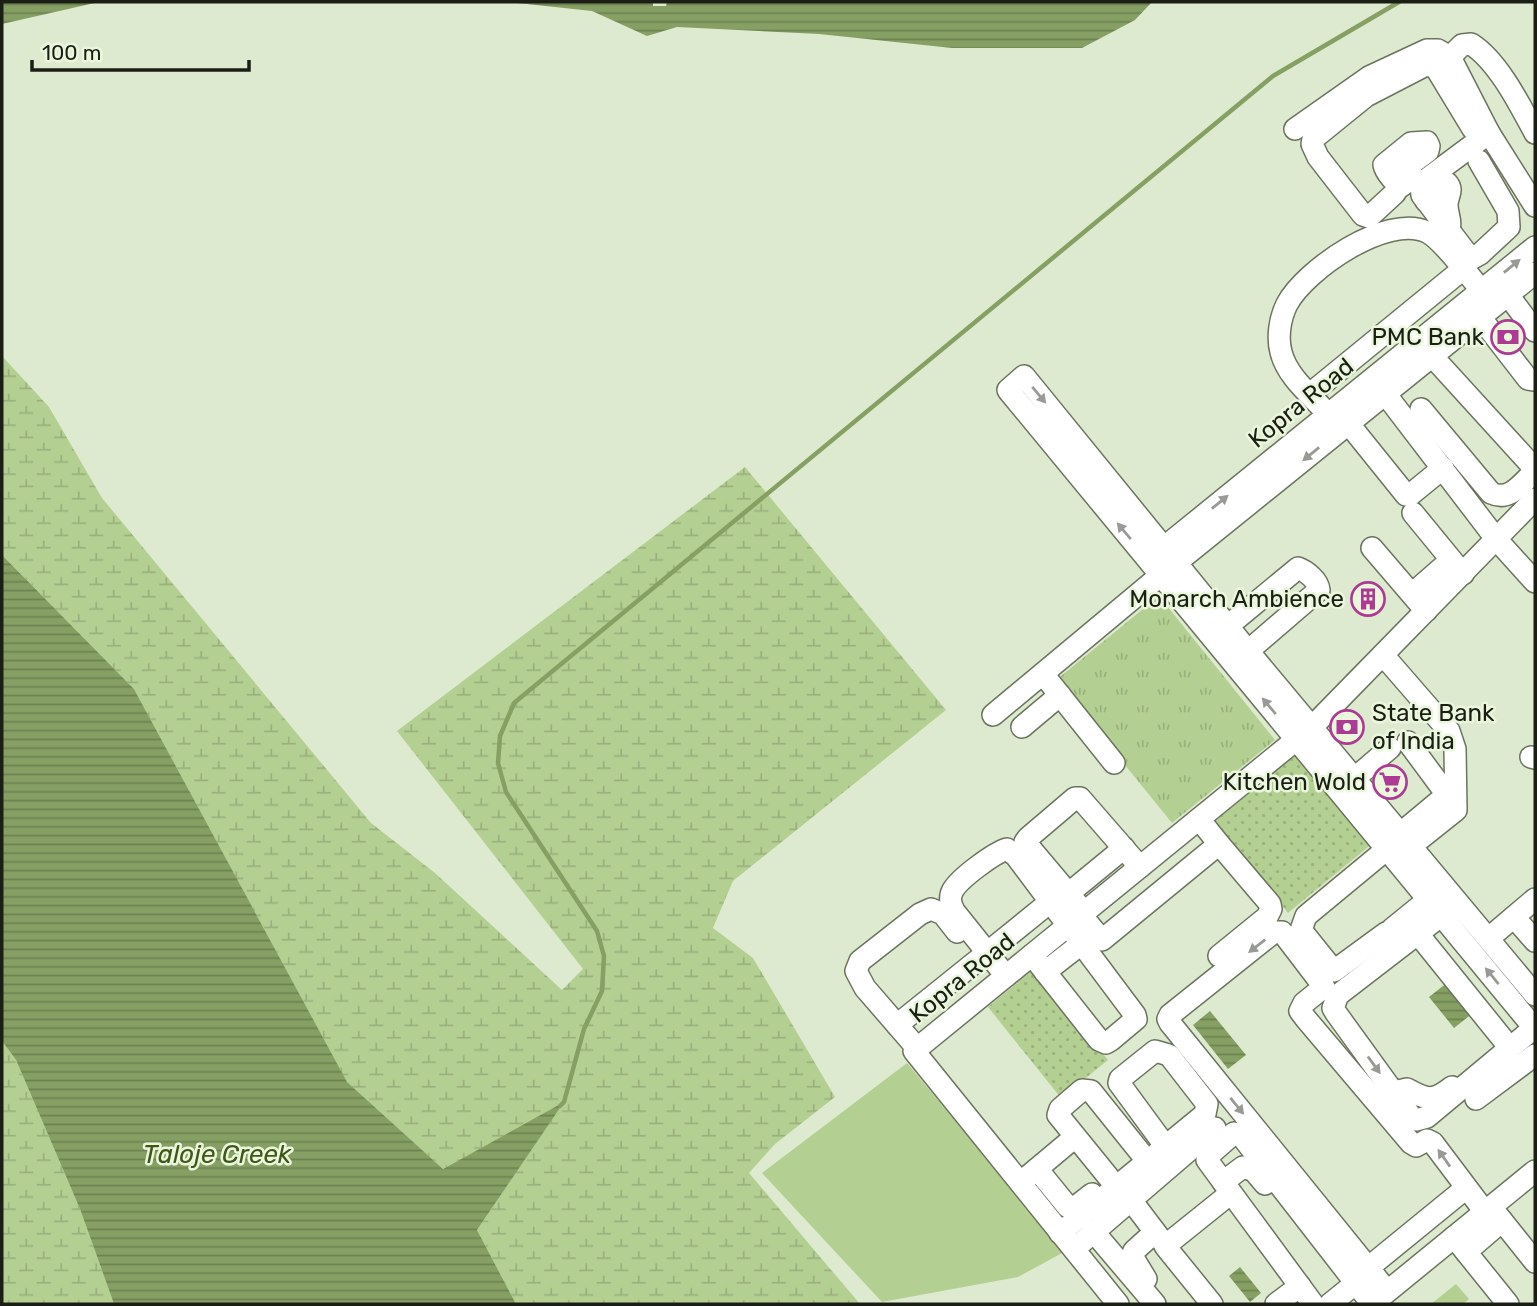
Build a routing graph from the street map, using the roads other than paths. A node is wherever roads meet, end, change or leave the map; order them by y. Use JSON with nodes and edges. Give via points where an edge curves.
{"nodes":[{"id":1,"x":1450,"y":57,"type":"junction"},
{"id":2,"x":1482,"y":127,"type":"junction"},
{"id":3,"x":1296,"y":129,"type":"dead end"},
{"id":4,"x":1535,"y":133,"type":"edge"},
{"id":5,"x":1479,"y":161,"type":"dead end"},
{"id":6,"x":1426,"y":201,"type":"junction"},
{"id":7,"x":1535,"y":206,"type":"edge"},
{"id":8,"x":1449,"y":231,"type":"junction"},
{"id":9,"x":1535,"y":247,"type":"edge"},
{"id":10,"x":1462,"y":269,"type":"junction"},
{"id":11,"x":1535,"y":272,"type":"edge"},
{"id":12,"x":1482,"y":290,"type":"junction"},
{"id":13,"x":1508,"y":295,"type":"junction"},
{"id":14,"x":1480,"y":317,"type":"junction"},
{"id":15,"x":1535,"y":331,"type":"edge"},
{"id":16,"x":1432,"y":356,"type":"junction"},
{"id":17,"x":1535,"y":380,"type":"edge"},
{"id":18,"x":1379,"y":386,"type":"junction"},
{"id":19,"x":1310,"y":394,"type":"junction"},
{"id":20,"x":1421,"y":409,"type":"dead end"},
{"id":21,"x":1338,"y":419,"type":"junction"},
{"id":22,"x":1443,"y":468,"type":"junction"},
{"id":23,"x":1535,"y":470,"type":"edge"},
{"id":24,"x":1535,"y":499,"type":"edge"},
{"id":25,"x":1413,"y":513,"type":"dead end"},
{"id":26,"x":1497,"y":540,"type":"junction"},
{"id":27,"x":1372,"y":548,"type":"dead end"},
{"id":28,"x":1163,"y":561,"type":"junction"},
{"id":29,"x":1453,"y":571,"type":"junction"},
{"id":30,"x":1535,"y":582,"type":"edge"},
{"id":31,"x":1412,"y":594,"type":"junction"},
{"id":32,"x":1426,"y":611,"type":"junction"},
{"id":33,"x":1229,"y":625,"type":"junction"},
{"id":34,"x":1248,"y":651,"type":"junction"},
{"id":35,"x":1395,"y":661,"type":"junction"},
{"id":36,"x":1042,"y":674,"type":"junction"},
{"id":37,"x":1060,"y":695,"type":"junction"},
{"id":38,"x":993,"y":715,"type":"dead end"},
{"id":39,"x":1022,"y":727,"type":"dead end"},
{"id":40,"x":1305,"y":733,"type":"junction"},
{"id":41,"x":1114,"y":764,"type":"dead end"},
{"id":42,"x":1355,"y":778,"type":"junction"},
{"id":43,"x":1199,"y":819,"type":"junction"},
{"id":44,"x":1219,"y":844,"type":"junction"},
{"id":45,"x":1398,"y":846,"type":"junction"},
{"id":46,"x":1124,"y":848,"type":"junction"},
{"id":47,"x":1140,"y":867,"type":"junction"},
{"id":48,"x":1059,"y":898,"type":"junction"},
{"id":49,"x":1535,"y":899,"type":"edge"},
{"id":50,"x":1443,"y":906,"type":"junction"},
{"id":51,"x":1514,"y":917,"type":"junction"},
{"id":52,"x":1078,"y":918,"type":"junction"},
{"id":53,"x":1418,"y":934,"type":"junction"},
{"id":54,"x":1489,"y":938,"type":"junction"},
{"id":55,"x":1535,"y":941,"type":"edge"},
{"id":56,"x":1096,"y":943,"type":"junction"},
{"id":57,"x":983,"y":956,"type":"junction"},
{"id":58,"x":1219,"y":956,"type":"dead end"},
{"id":59,"x":1038,"y":963,"type":"junction"},
{"id":60,"x":1385,"y":967,"type":"dead end"},
{"id":61,"x":1001,"y":980,"type":"junction"},
{"id":62,"x":1534,"y":988,"type":"edge"},
{"id":63,"x":897,"y":1025,"type":"junction"},
{"id":64,"x":1535,"y":1028,"type":"edge"},
{"id":65,"x":1352,"y":1035,"type":"junction"},
{"id":66,"x":917,"y":1048,"type":"junction"},
{"id":67,"x":1510,"y":1048,"type":"junction"},
{"id":68,"x":1535,"y":1055,"type":"edge"},
{"id":69,"x":1468,"y":1075,"type":"dead end"},
{"id":70,"x":1394,"y":1092,"type":"junction"},
{"id":71,"x":1476,"y":1099,"type":"dead end"},
{"id":72,"x":1215,"y":1128,"type":"dead end"},
{"id":73,"x":1075,"y":1137,"type":"junction"},
{"id":74,"x":1151,"y":1155,"type":"junction"},
{"id":75,"x":1037,"y":1169,"type":"junction"},
{"id":76,"x":1535,"y":1171,"type":"edge"},
{"id":77,"x":1110,"y":1179,"type":"junction"},
{"id":78,"x":1020,"y":1183,"type":"junction"},
{"id":79,"x":1265,"y":1184,"type":"dead end"},
{"id":80,"x":1227,"y":1188,"type":"junction"},
{"id":81,"x":1466,"y":1188,"type":"junction"},
{"id":82,"x":1138,"y":1208,"type":"dead end"},
{"id":83,"x":1494,"y":1210,"type":"junction"},
{"id":84,"x":1096,"y":1229,"type":"junction"},
{"id":85,"x":1160,"y":1239,"type":"junction"},
{"id":86,"x":1067,"y":1241,"type":"junction"},
{"id":87,"x":1456,"y":1244,"type":"junction"},
{"id":88,"x":1535,"y":1246,"type":"edge"},
{"id":89,"x":1535,"y":1262,"type":"edge"},
{"id":90,"x":1357,"y":1275,"type":"junction"},
{"id":91,"x":1147,"y":1280,"type":"dead end"},
{"id":92,"x":1300,"y":1286,"type":"junction"},
{"id":93,"x":1377,"y":1300,"type":"edge"},
{"id":94,"x":1118,"y":1304,"type":"edge"},
{"id":95,"x":1155,"y":1304,"type":"edge"},
{"id":96,"x":1212,"y":1304,"type":"edge"},
{"id":97,"x":1276,"y":1304,"type":"edge"},
{"id":98,"x":1313,"y":1304,"type":"edge"},
{"id":99,"x":1330,"y":1304,"type":"edge"},
{"id":100,"x":1498,"y":1304,"type":"edge"},
{"id":101,"x":1508,"y":1304,"type":"edge"}],
"edges":[{"from":1,"to":2,"type":"street"},
{"from":1,"to":3,"type":"street","via":[[1427,50],[1369,77]]},
{"from":1,"to":4,"type":"street","via":[[1462,45],[1471,44],[1482,51]]},
{"from":2,"to":2,"type":"street","via":[[1403,186],[1394,186],[1369,216],[1363,215],[1311,144],[1366,96],[1431,65]]},
{"from":2,"to":6,"type":"street","via":[[1423,182],[1420,191]]},
{"from":2,"to":7,"type":"street"},
{"from":5,"to":8,"type":"street","via":[[1508,211],[1509,227],[1474,259]]},
{"from":6,"to":8,"type":"street"},
{"from":6,"to":8,"type":"street","via":[[1449,184]]},
{"from":12,"to":9,"type":"street","name":"Kopra Road","one_way":true},
{"from":10,"to":12,"type":"street"},
{"from":10,"to":19,"type":"street"},
{"from":10,"to":19,"type":"street","via":[[1430,233],[1395,229],[1364,239],[1302,284],[1284,311],[1279,343],[1286,367]]},
{"from":11,"to":13,"type":"street","name":"Kopra Road"},
{"from":12,"to":18,"type":"street","name":"Kopra Road"},
{"from":13,"to":14,"type":"street","name":"Kopra Road"},
{"from":13,"to":15,"type":"street"},
{"from":14,"to":16,"type":"street","name":"Kopra Road"},
{"from":14,"to":17,"type":"street","via":[[1528,379]]},
{"from":16,"to":18,"type":"street","name":"Kopra Road"},
{"from":16,"to":23,"type":"street"},
{"from":18,"to":21,"type":"street","name":"Kopra Road"},
{"from":18,"to":22,"type":"street"},
{"from":19,"to":21,"type":"street"},
{"from":20,"to":23,"type":"street","via":[[1491,493],[1500,497],[1510,494]]},
{"from":21,"to":22,"type":"street","via":[[1406,495]]},
{"from":21,"to":28,"type":"street","name":"Kopra Road"},
{"from":22,"to":26,"type":"street"},
{"from":24,"to":26,"type":"street"},
{"from":25,"to":29,"type":"street"},
{"from":26,"to":29,"type":"street"},
{"from":26,"to":30,"type":"street"},
{"from":27,"to":31,"type":"street"},
{"from":28,"to":28,"type":"street","one_way":true,"via":[[1008,390],[1024,376]]},
{"from":28,"to":33,"type":"street"},
{"from":28,"to":36,"type":"street","name":"Kopra Road","via":[[1139,593]]},
{"from":40,"to":28,"type":"street","one_way":true},
{"from":29,"to":31,"type":"street"},
{"from":29,"to":32,"type":"street","name":"Kopra Road"},
{"from":31,"to":32,"type":"street"},
{"from":32,"to":35,"type":"street","name":"Kopra Road"},
{"from":33,"to":34,"type":"street"},
{"from":33,"to":34,"type":"street","via":[[1298,568],[1319,585],[1319,590]]},
{"from":34,"to":40,"type":"street"},
{"from":35,"to":40,"type":"street","name":"Kopra Road"},
{"from":35,"to":45,"type":"street","via":[[1414,698],[1448,731],[1455,749],[1458,806]]},
{"from":36,"to":37,"type":"street"},
{"from":36,"to":38,"type":"street","name":"Kopra Road"},
{"from":37,"to":39,"type":"street"},
{"from":37,"to":41,"type":"street"},
{"from":40,"to":42,"type":"street"},
{"from":40,"to":43,"type":"street","name":"Kopra Road"},
{"from":40,"to":45,"type":"street"},
{"from":42,"to":45,"type":"street"},
{"from":42,"to":45,"type":"street","via":[[1399,745],[1445,792]]},
{"from":43,"to":44,"type":"street"},
{"from":43,"to":47,"type":"street","name":"Kopra Road"},
{"from":44,"to":56,"type":"street"},
{"from":44,"to":58,"type":"street","via":[[1271,909]]},
{"from":45,"to":50,"type":"street"},
{"from":45,"to":50,"type":"street"},
{"from":45,"to":50,"type":"street","via":[[1306,916],[1301,930],[1334,971],[1389,931]]},
{"from":46,"to":47,"type":"street"},
{"from":46,"to":48,"type":"street"},
{"from":46,"to":48,"type":"street","via":[[1080,798],[1075,798],[1025,842]]},
{"from":47,"to":52,"type":"street","name":"Kopra Road"},
{"from":48,"to":52,"type":"street"},
{"from":48,"to":57,"type":"street"},
{"from":48,"to":57,"type":"street","via":[[1007,849],[997,852],[954,888],[950,902]]},
{"from":49,"to":51,"type":"street"},
{"from":50,"to":53,"type":"street"},
{"from":50,"to":54,"type":"street"},
{"from":64,"to":50,"type":"street","one_way":true},
{"from":51,"to":54,"type":"street"},
{"from":51,"to":55,"type":"street"},
{"from":52,"to":56,"type":"street"},
{"from":52,"to":59,"type":"street","name":"Kopra Road"},
{"from":53,"to":65,"type":"street","via":[[1338,995],[1333,1007]]},
{"from":53,"to":67,"type":"street"},
{"from":54,"to":62,"type":"street"},
{"from":56,"to":59,"type":"street"},
{"from":56,"to":59,"type":"street","via":[[1135,1015],[1106,1043]]},
{"from":57,"to":61,"type":"street"},
{"from":57,"to":63,"type":"street"},
{"from":57,"to":63,"type":"street","via":[[943,914],[932,909],[860,961],[856,971],[865,988]]},
{"from":59,"to":61,"type":"street","name":"Kopra Road"},
{"from":60,"to":65,"type":"street","via":[[1352,998]]},
{"from":61,"to":66,"type":"street","name":"Kopra Road"},
{"from":63,"to":66,"type":"street"},
{"from":64,"to":67,"type":"street"},
{"from":65,"to":70,"type":"street","one_way":true},
{"from":66,"to":78,"type":"street","name":"Kopra Road","via":[[914,1051]]},
{"from":67,"to":70,"type":"street","via":[[1422,1119],[1412,1118]]},
{"from":68,"to":71,"type":"street"},
{"from":69,"to":70,"type":"street","via":[[1434,1098],[1407,1089]]},
{"from":72,"to":84,"type":"street"},
{"from":73,"to":74,"type":"street","via":[[1058,1112],[1088,1089]]},
{"from":73,"to":75,"type":"street"},
{"from":73,"to":77,"type":"street"},
{"from":74,"to":74,"type":"street","via":[[1205,1114],[1207,1104],[1169,1055],[1155,1051],[1119,1083]]},
{"from":74,"to":77,"type":"street"},
{"from":74,"to":86,"type":"street"},
{"from":75,"to":77,"type":"street","via":[[1071,1208]]},
{"from":75,"to":78,"type":"street"},
{"from":76,"to":83,"type":"street"},
{"from":78,"to":86,"type":"street","name":"Kopra Road"},
{"from":79,"to":80,"type":"street","via":[[1254,1171],[1243,1167]]},
{"from":80,"to":85,"type":"street"},
{"from":80,"to":90,"type":"street","via":[[1207,1160],[1237,1133]]},
{"from":80,"to":92,"type":"street"},
{"from":81,"to":83,"type":"street"},
{"from":81,"to":90,"type":"street"},
{"from":81,"to":90,"type":"street","one_way":true,"via":[[1433,1143],[1411,1143],[1306,1019],[1300,1011],[1304,1003],[1324,987],[1282,932],[1274,932],[1168,1019]]},
{"from":82,"to":85,"type":"street"},
{"from":83,"to":87,"type":"street"},
{"from":83,"to":88,"type":"street"},
{"from":83,"to":89,"type":"street"},
{"from":84,"to":86,"type":"street"},
{"from":84,"to":95,"type":"street"},
{"from":85,"to":91,"type":"street","via":[[1132,1256]]},
{"from":85,"to":96,"type":"street"},
{"from":86,"to":94,"type":"street","name":"Kopra Road"},
{"from":87,"to":93,"type":"street"},
{"from":87,"to":100,"type":"street"},
{"from":87,"to":101,"type":"street"},
{"from":90,"to":93,"type":"street"},
{"from":90,"to":99,"type":"street"},
{"from":92,"to":97,"type":"street"},
{"from":92,"to":98,"type":"street"}]}
